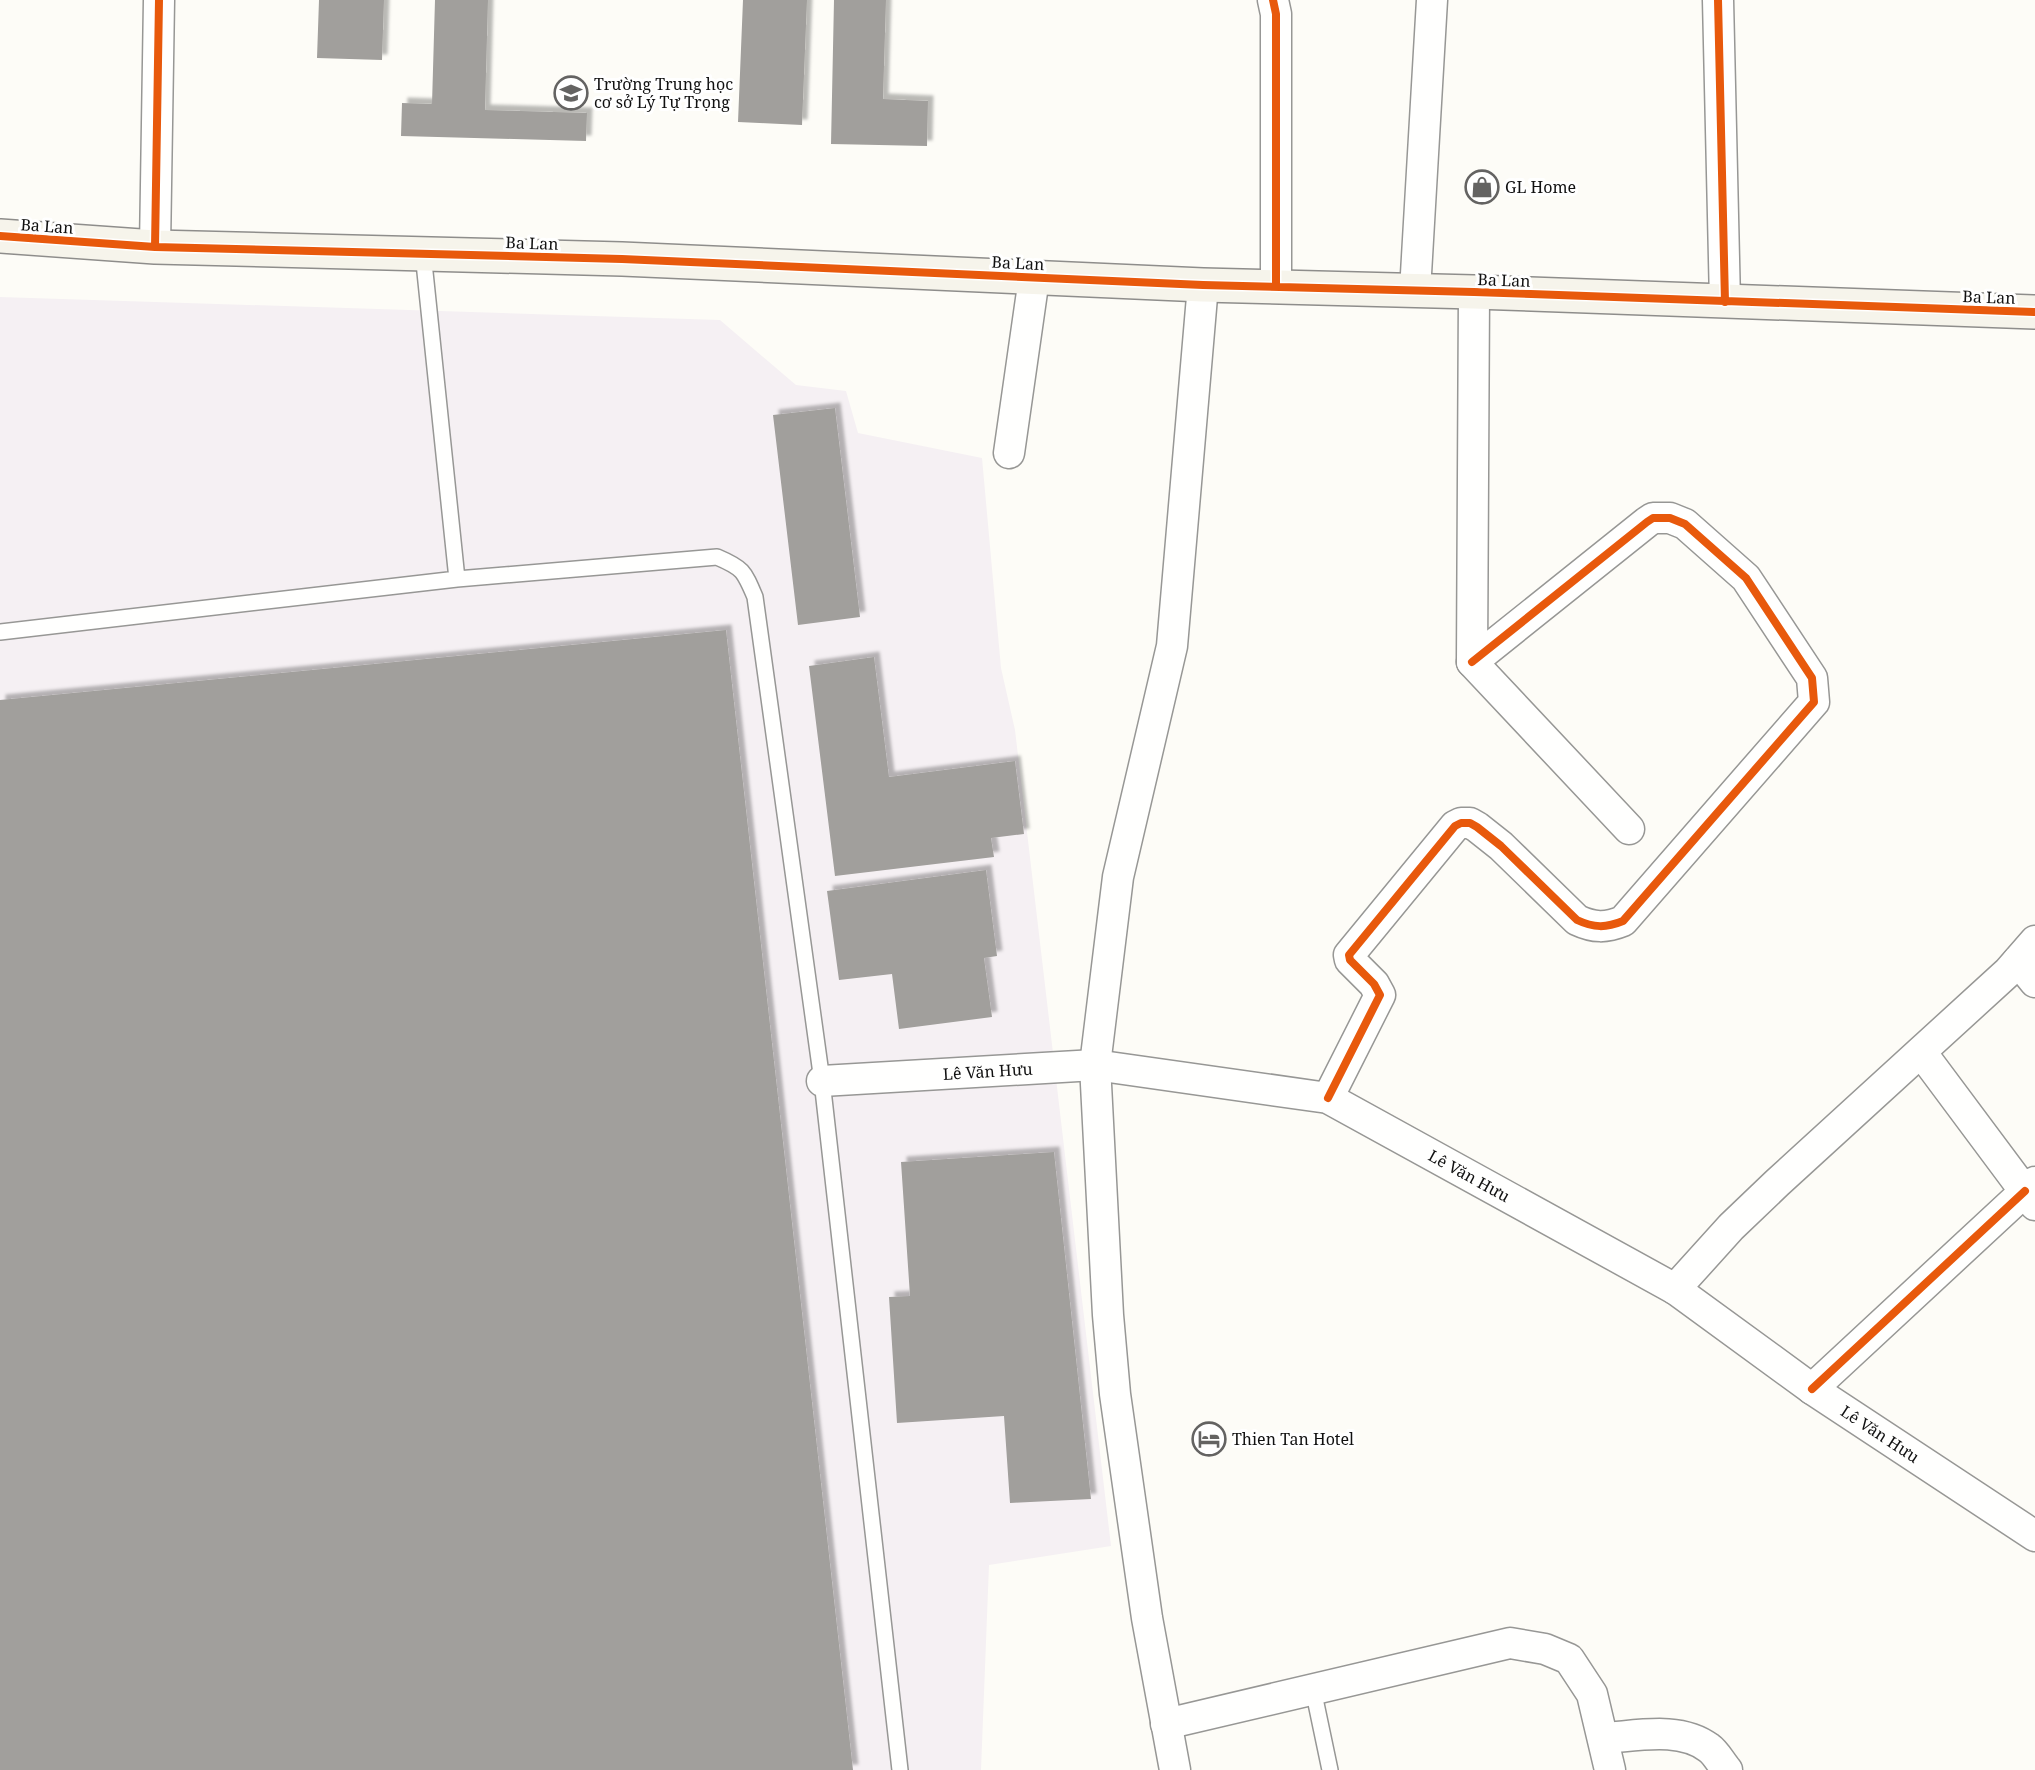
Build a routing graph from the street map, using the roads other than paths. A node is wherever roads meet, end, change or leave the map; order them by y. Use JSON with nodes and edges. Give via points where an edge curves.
{"nodes":[{"id":1,"x":159,"y":0,"type":"edge"},
{"id":2,"x":1273,"y":0,"type":"edge"},
{"id":3,"x":1432,"y":0,"type":"edge"},
{"id":4,"x":1718,"y":0,"type":"edge"},
{"id":5,"x":0,"y":236,"type":"edge"},
{"id":6,"x":155,"y":247,"type":"junction"},
{"id":7,"x":423,"y":253,"type":"junction"},
{"id":8,"x":1034,"y":278,"type":"junction"},
{"id":9,"x":1203,"y":285,"type":"junction"},
{"id":10,"x":1276,"y":287,"type":"junction"},
{"id":11,"x":1415,"y":291,"type":"junction"},
{"id":12,"x":1474,"y":292,"type":"junction"},
{"id":13,"x":1725,"y":302,"type":"junction"},
{"id":14,"x":2035,"y":312,"type":"edge"},
{"id":15,"x":1009,"y":453,"type":"dead end"},
{"id":16,"x":457,"y":579,"type":"junction"},
{"id":17,"x":0,"y":632,"type":"edge"},
{"id":18,"x":1472,"y":662,"type":"junction"},
{"id":19,"x":1629,"y":829,"type":"dead end"},
{"id":20,"x":2029,"y":961,"type":"edge"},
{"id":21,"x":1921,"y":1052,"type":"junction"},
{"id":22,"x":1095,"y":1065,"type":"junction"},
{"id":23,"x":822,"y":1082,"type":"junction"},
{"id":24,"x":1328,"y":1098,"type":"junction"},
{"id":25,"x":2032,"y":1192,"type":"edge"},
{"id":26,"x":1674,"y":1289,"type":"junction"},
{"id":27,"x":1812,"y":1389,"type":"junction"},
{"id":28,"x":2035,"y":1536,"type":"edge"},
{"id":29,"x":1313,"y":1689,"type":"junction"},
{"id":30,"x":1166,"y":1724,"type":"junction"},
{"id":31,"x":1604,"y":1738,"type":"junction"},
{"id":32,"x":900,"y":1770,"type":"edge"},
{"id":33,"x":1175,"y":1770,"type":"edge"},
{"id":34,"x":1330,"y":1770,"type":"edge"},
{"id":35,"x":1610,"y":1770,"type":"edge"},
{"id":36,"x":1727,"y":1770,"type":"edge"}],
"edges":[{"from":1,"to":6,"type":"street"},
{"from":2,"to":10,"type":"street"},
{"from":3,"to":11,"type":"street"},
{"from":4,"to":13,"type":"street"},
{"from":5,"to":6,"type":"street","name":"Ba Lan"},
{"from":6,"to":7,"type":"street","name":"Ba Lan"},
{"from":7,"to":8,"type":"street","name":"Ba Lan"},
{"from":7,"to":16,"type":"lane"},
{"from":8,"to":9,"type":"street","name":"Ba Lan"},
{"from":8,"to":15,"type":"street"},
{"from":9,"to":10,"type":"street","name":"Ba Lan"},
{"from":9,"to":22,"type":"street","via":[[1172,646],[1118,877]]},
{"from":10,"to":11,"type":"street","name":"Ba Lan"},
{"from":11,"to":12,"type":"street","name":"Ba Lan"},
{"from":12,"to":13,"type":"street","name":"Ba Lan"},
{"from":12,"to":18,"type":"street"},
{"from":13,"to":14,"type":"street","name":"Ba Lan"},
{"from":16,"to":17,"type":"lane"},
{"from":16,"to":23,"type":"lane","via":[[717,557],[745,572],[755,597]]},
{"from":18,"to":19,"type":"street"},
{"from":18,"to":24,"type":"street","via":[[1647,522],[1670,518],[1685,524],[1746,578],[1812,678],[1814,702],[1623,921],[1611,926],[1590,926],[1577,920],[1477,827],[1470,823],[1455,826],[1349,955],[1380,995]]},
{"from":20,"to":21,"type":"street","via":[[2008,972]]},
{"from":21,"to":25,"type":"street"},
{"from":21,"to":26,"type":"street","via":[[1769,1190]]},
{"from":22,"to":23,"type":"street","name":"Lê Văn Hưu"},
{"from":22,"to":24,"type":"street","name":"Lê Văn Hưu"},
{"from":22,"to":30,"type":"street","via":[[1115,1394]]},
{"from":23,"to":32,"type":"lane"},
{"from":24,"to":26,"type":"street","name":"Lê Văn Hưu"},
{"from":25,"to":27,"type":"street"},
{"from":26,"to":27,"type":"street","name":"Lê Văn Hưu"},
{"from":27,"to":28,"type":"street","name":"Lê Văn Hưu"},
{"from":29,"to":30,"type":"street"},
{"from":29,"to":31,"type":"street","via":[[1510,1643],[1522,1645],[1569,1659],[1592,1694]]},
{"from":29,"to":34,"type":"lane"},
{"from":30,"to":33,"type":"street"},
{"from":31,"to":35,"type":"street"},
{"from":31,"to":36,"type":"street","via":[[1675,1734],[1695,1739],[1711,1749]]}]}
